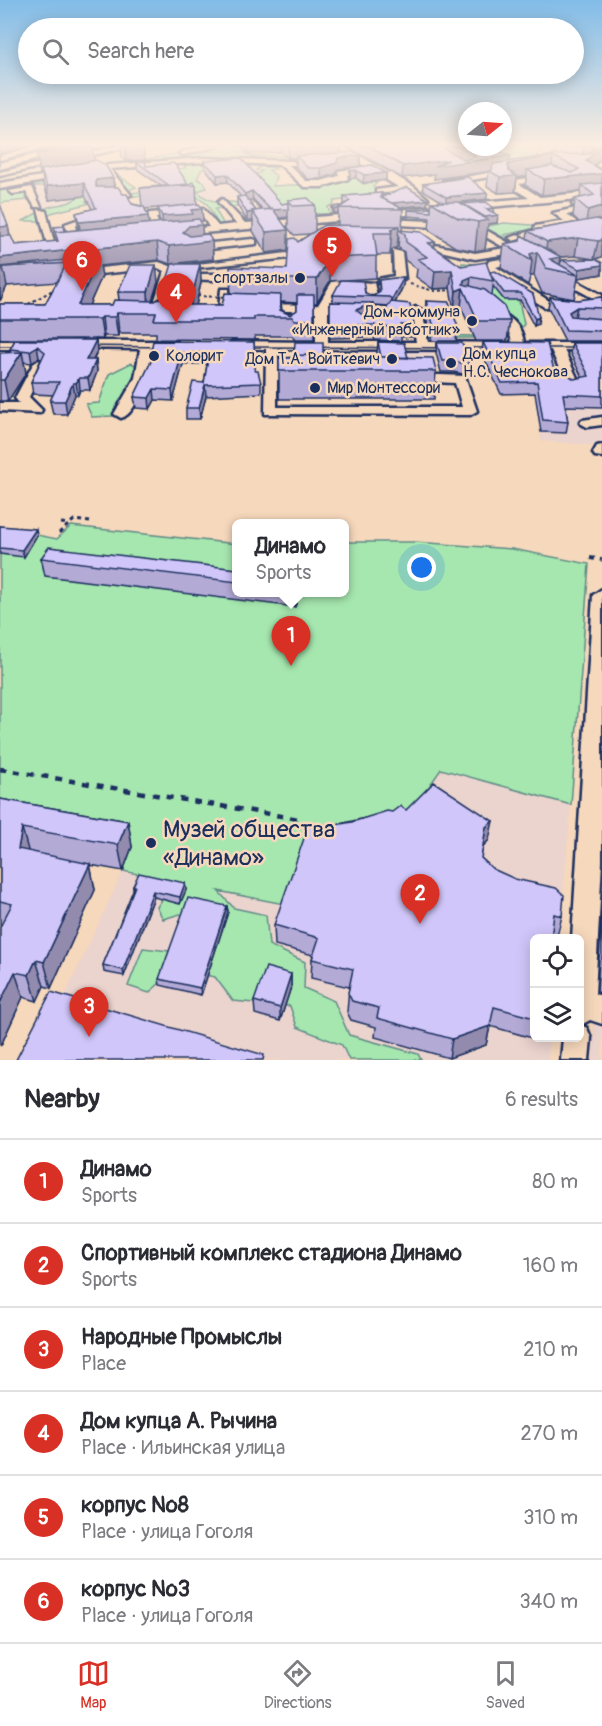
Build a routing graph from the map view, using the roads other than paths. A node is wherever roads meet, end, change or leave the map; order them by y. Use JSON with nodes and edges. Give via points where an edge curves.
{"nodes":[{"id":1,"x":32,"y":195,"type":"edge"},
{"id":2,"x":121,"y":195,"type":"edge"},
{"id":3,"x":420,"y":195,"type":"edge"},
{"id":4,"x":489,"y":195,"type":"edge"},
{"id":5,"x":532,"y":195,"type":"edge"},
{"id":6,"x":588,"y":195,"type":"edge"},
{"id":7,"x":102,"y":197,"type":"edge"},
{"id":8,"x":565,"y":198,"type":"junction"},
{"id":9,"x":539,"y":200,"type":"junction"},
{"id":10,"x":222,"y":202,"type":"dead end"},
{"id":11,"x":502,"y":203,"type":"junction"},
{"id":12,"x":251,"y":204,"type":"edge"},
{"id":13,"x":362,"y":205,"type":"edge"},
{"id":14,"x":372,"y":215,"type":"junction"},
{"id":15,"x":139,"y":216,"type":"edge"},
{"id":16,"x":150,"y":216,"type":"junction"},
{"id":17,"x":361,"y":216,"type":"junction"},
{"id":18,"x":336,"y":218,"type":"junction"},
{"id":19,"x":82,"y":221,"type":"edge"},
{"id":20,"x":272,"y":224,"type":"junction"},
{"id":21,"x":344,"y":226,"type":"edge"},
{"id":22,"x":243,"y":227,"type":"junction"},
{"id":23,"x":417,"y":228,"type":"dead end"},
{"id":24,"x":474,"y":228,"type":"junction"},
{"id":25,"x":210,"y":229,"type":"junction"},
{"id":26,"x":284,"y":233,"type":"edge"},
{"id":27,"x":159,"y":234,"type":"junction"},
{"id":28,"x":145,"y":236,"type":"edge"},
{"id":29,"x":514,"y":238,"type":"dead end"},
{"id":30,"x":86,"y":241,"type":"edge"},
{"id":31,"x":75,"y":242,"type":"junction"},
{"id":32,"x":253,"y":242,"type":"dead end"},
{"id":33,"x":52,"y":244,"type":"junction"},
{"id":34,"x":223,"y":245,"type":"junction"},
{"id":35,"x":37,"y":248,"type":"edge"},
{"id":36,"x":191,"y":248,"type":"edge"},
{"id":37,"x":153,"y":250,"type":"edge"},
{"id":38,"x":514,"y":250,"type":"junction"},
{"id":39,"x":295,"y":255,"type":"edge"},
{"id":40,"x":166,"y":270,"type":"junction"},
{"id":41,"x":100,"y":271,"type":"edge"},
{"id":42,"x":551,"y":271,"type":"edge"},
{"id":43,"x":214,"y":277,"type":"dead end"},
{"id":44,"x":370,"y":285,"type":"junction"},
{"id":45,"x":227,"y":294,"type":"edge"},
{"id":46,"x":372,"y":300,"type":"edge"},
{"id":47,"x":602,"y":301,"type":"edge"},
{"id":48,"x":479,"y":302,"type":"edge"},
{"id":49,"x":290,"y":307,"type":"junction"},
{"id":50,"x":322,"y":308,"type":"junction"},
{"id":51,"x":416,"y":310,"type":"dead end"},
{"id":52,"x":145,"y":315,"type":"edge"},
{"id":53,"x":290,"y":321,"type":"edge"},
{"id":54,"x":364,"y":323,"type":"edge"},
{"id":55,"x":594,"y":344,"type":"edge"},
{"id":56,"x":6,"y":345,"type":"edge"},
{"id":57,"x":147,"y":345,"type":"junction"},
{"id":58,"x":193,"y":345,"type":"edge"},
{"id":59,"x":216,"y":345,"type":"edge"},
{"id":60,"x":272,"y":345,"type":"junction"},
{"id":61,"x":322,"y":345,"type":"junction"},
{"id":62,"x":423,"y":346,"type":"junction"},
{"id":63,"x":519,"y":346,"type":"junction"},
{"id":64,"x":556,"y":346,"type":"junction"},
{"id":65,"x":39,"y":357,"type":"junction"},
{"id":66,"x":6,"y":358,"type":"edge"},
{"id":67,"x":272,"y":376,"type":"junction"},
{"id":68,"x":319,"y":377,"type":"edge"},
{"id":69,"x":401,"y":378,"type":"edge"},
{"id":70,"x":573,"y":384,"type":"edge"},
{"id":71,"x":0,"y":407,"type":"edge"},
{"id":72,"x":121,"y":414,"type":"dead end"},
{"id":73,"x":602,"y":420,"type":"edge"},
{"id":74,"x":587,"y":423,"type":"dead end"},
{"id":75,"x":602,"y":595,"type":"edge"},
{"id":76,"x":602,"y":608,"type":"edge"},
{"id":77,"x":581,"y":988,"type":"edge"},
{"id":78,"x":584,"y":1005,"type":"edge"},
{"id":79,"x":602,"y":1011,"type":"edge"},
{"id":80,"x":577,"y":1042,"type":"edge"},
{"id":81,"x":576,"y":1060,"type":"edge"}],
"edges":[{"from":1,"to":33,"type":"street"},
{"from":2,"to":7,"type":"street"},
{"from":3,"to":14,"type":"street","via":[[441,208]]},
{"from":4,"to":11,"type":"street"},
{"from":5,"to":9,"type":"street"},
{"from":6,"to":8,"type":"street"},
{"from":8,"to":9,"type":"street"},
{"from":8,"to":29,"type":"street","via":[[588,207],[558,213],[573,223],[538,228],[540,232]]},
{"from":9,"to":11,"type":"street"},
{"from":10,"to":22,"type":"street"},
{"from":11,"to":24,"type":"street","via":[[456,211]]},
{"from":12,"to":20,"type":"street"},
{"from":13,"to":14,"type":"street"},
{"from":14,"to":17,"type":"street"},
{"from":15,"to":16,"type":"street"},
{"from":16,"to":25,"type":"street","via":[[203,211]]},
{"from":16,"to":27,"type":"street"},
{"from":17,"to":18,"type":"street"},
{"from":17,"to":24,"type":"street","via":[[375,222]]},
{"from":18,"to":20,"type":"street"},
{"from":18,"to":21,"type":"street"},
{"from":19,"to":31,"type":"street","via":[[70,224]]},
{"from":20,"to":22,"type":"street"},
{"from":20,"to":26,"type":"street"},
{"from":22,"to":25,"type":"street"},
{"from":23,"to":24,"type":"street"},
{"from":24,"to":38,"type":"street"},
{"from":25,"to":27,"type":"street"},
{"from":25,"to":34,"type":"street"},
{"from":27,"to":28,"type":"street"},
{"from":30,"to":31,"type":"street"},
{"from":31,"to":33,"type":"street"},
{"from":32,"to":34,"type":"street"},
{"from":33,"to":35,"type":"street"},
{"from":34,"to":36,"type":"street"},
{"from":37,"to":40,"type":"street"},
{"from":38,"to":44,"type":"street","via":[[475,256],[396,247],[400,279]]},
{"from":38,"to":47,"type":"street","via":[[530,259],[493,263],[489,268],[548,305],[564,308]]},
{"from":39,"to":40,"type":"street"},
{"from":40,"to":41,"type":"street"},
{"from":40,"to":43,"type":"street"},
{"from":40,"to":52,"type":"street","via":[[156,315]]},
{"from":42,"to":47,"type":"street"},
{"from":44,"to":46,"type":"street"},
{"from":44,"to":50,"type":"street","via":[[336,285]]},
{"from":45,"to":49,"type":"street","via":[[223,306]]},
{"from":48,"to":63,"type":"street","via":[[488,304],[494,315],[507,320],[517,333]]},
{"from":49,"to":50,"type":"street"},
{"from":49,"to":53,"type":"street"},
{"from":50,"to":54,"type":"street","via":[[384,310],[377,323]]},
{"from":50,"to":61,"type":"street"},
{"from":51,"to":62,"type":"street"},
{"from":55,"to":64,"type":"street"},
{"from":56,"to":65,"type":"street"},
{"from":56,"to":66,"type":"street"},
{"from":57,"to":58,"type":"street"},
{"from":57,"to":65,"type":"street"},
{"from":57,"to":72,"type":"street","via":[[141,378]]},
{"from":59,"to":60,"type":"street"},
{"from":60,"to":61,"type":"street","via":[[288,340]]},
{"from":60,"to":67,"type":"street"},
{"from":61,"to":62,"type":"street"},
{"from":62,"to":63,"type":"street"},
{"from":63,"to":64,"type":"street"},
{"from":64,"to":70,"type":"street"},
{"from":65,"to":71,"type":"street","via":[[22,398],[33,409]]},
{"from":67,"to":68,"type":"street"},
{"from":67,"to":69,"type":"street","via":[[270,411],[470,411],[460,379]]},
{"from":73,"to":74,"type":"street"},
{"from":75,"to":76,"type":"street"},
{"from":76,"to":77,"type":"street"},
{"from":78,"to":79,"type":"street"},
{"from":80,"to":81,"type":"street"}]}
